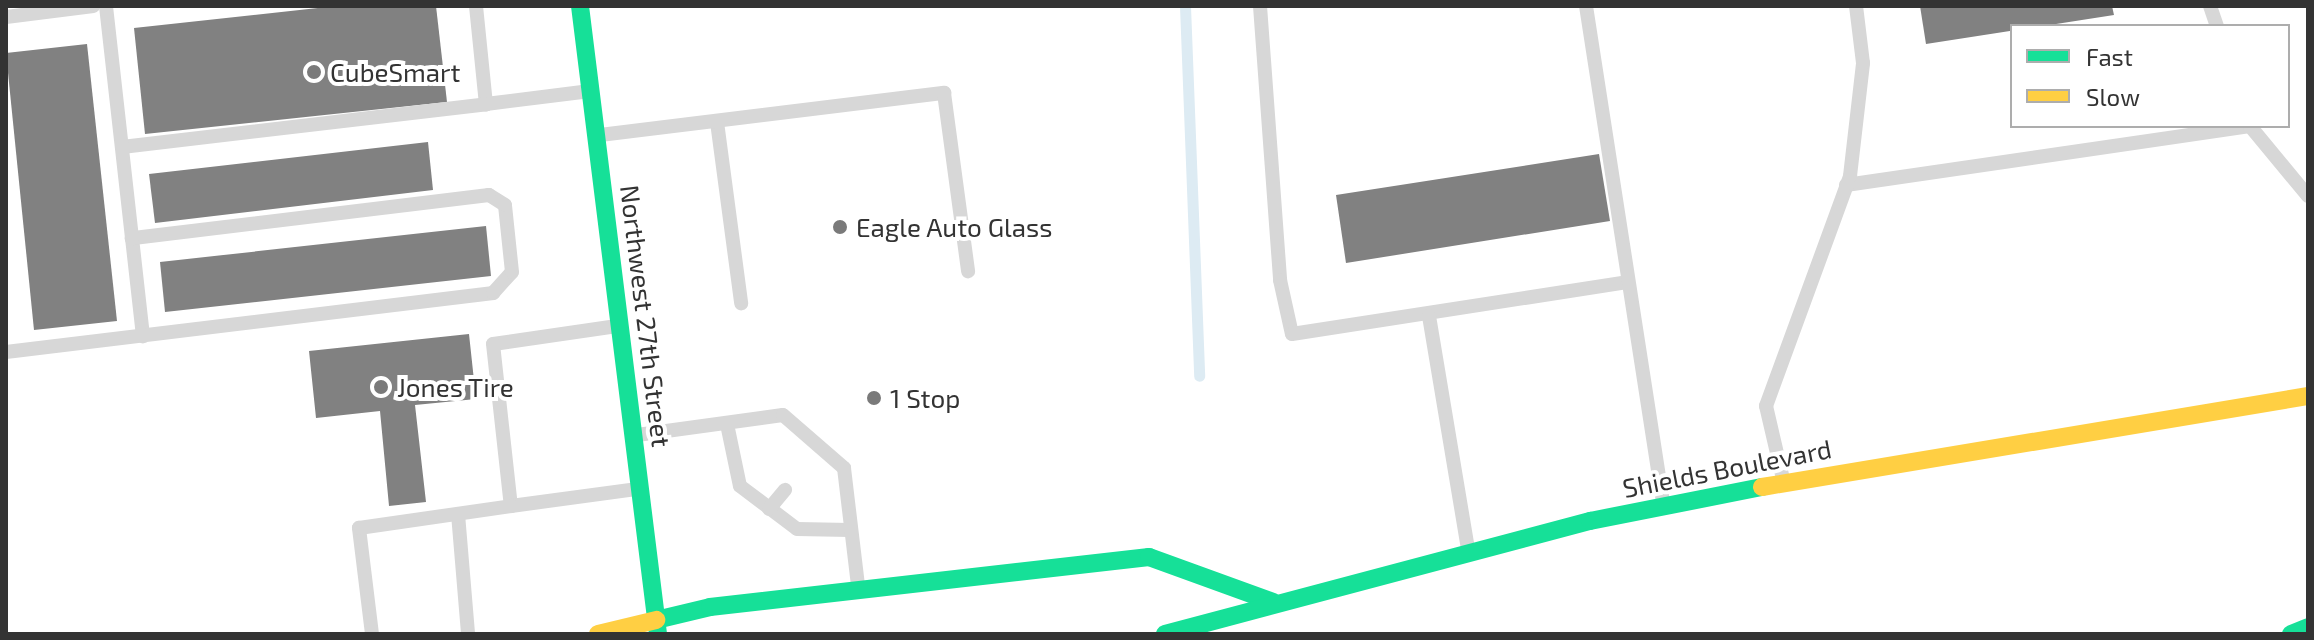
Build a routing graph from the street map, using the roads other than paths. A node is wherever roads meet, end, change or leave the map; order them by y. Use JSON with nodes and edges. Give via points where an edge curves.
{"nodes":[{"id":1,"x":93,"y":6,"type":"edge"},
{"id":2,"x":106,"y":6,"type":"edge"},
{"id":3,"x":476,"y":6,"type":"edge"},
{"id":4,"x":580,"y":6,"type":"edge"},
{"id":5,"x":1260,"y":6,"type":"edge"},
{"id":6,"x":1586,"y":6,"type":"edge"},
{"id":7,"x":1856,"y":6,"type":"edge"},
{"id":8,"x":6,"y":17,"type":"edge"},
{"id":9,"x":590,"y":91,"type":"junction"},
{"id":10,"x":486,"y":104,"type":"junction"},
{"id":11,"x":717,"y":122,"type":"junction"},
{"id":12,"x":2236,"y":128,"type":"edge"},
{"id":13,"x":2252,"y":128,"type":"edge"},
{"id":14,"x":596,"y":135,"type":"junction"},
{"id":15,"x":122,"y":147,"type":"junction"},
{"id":16,"x":1846,"y":185,"type":"junction"},
{"id":17,"x":2308,"y":196,"type":"edge"},
{"id":18,"x":132,"y":238,"type":"junction"},
{"id":19,"x":968,"y":271,"type":"dead end"},
{"id":20,"x":1627,"y":282,"type":"junction"},
{"id":21,"x":741,"y":303,"type":"dead end"},
{"id":22,"x":1429,"y":316,"type":"junction"},
{"id":23,"x":622,"y":325,"type":"junction"},
{"id":24,"x":143,"y":336,"type":"junction"},
{"id":25,"x":6,"y":352,"type":"edge"},
{"id":26,"x":2308,"y":396,"type":"edge"},
{"id":27,"x":727,"y":424,"type":"junction"},
{"id":28,"x":636,"y":435,"type":"junction"},
{"id":29,"x":820,"y":447,"type":"junction"},
{"id":30,"x":810,"y":460,"type":"dead end"},
{"id":31,"x":1784,"y":483,"type":"junction"},
{"id":32,"x":642,"y":488,"type":"junction"},
{"id":33,"x":785,"y":490,"type":"dead end"},
{"id":34,"x":511,"y":506,"type":"junction"},
{"id":35,"x":1664,"y":507,"type":"junction"},
{"id":36,"x":769,"y":509,"type":"junction"},
{"id":37,"x":458,"y":514,"type":"junction"},
{"id":38,"x":850,"y":530,"type":"junction"},
{"id":39,"x":1468,"y":550,"type":"junction"},
{"id":40,"x":858,"y":590,"type":"junction"},
{"id":41,"x":1273,"y":602,"type":"junction"},
{"id":42,"x":657,"y":627,"type":"edge"},
{"id":43,"x":2308,"y":627,"type":"edge"},
{"id":44,"x":372,"y":634,"type":"edge"},
{"id":45,"x":468,"y":634,"type":"edge"},
{"id":46,"x":598,"y":634,"type":"edge"},
{"id":47,"x":1165,"y":634,"type":"edge"},
{"id":48,"x":2291,"y":634,"type":"edge"}],
"edges":[{"from":1,"to":8,"type":"lane"},
{"from":2,"to":15,"type":"lane"},
{"from":3,"to":10,"type":"lane"},
{"from":4,"to":9,"type":"main road","name":"Northwest 27th Street"},
{"from":5,"to":22,"type":"lane","via":[[1280,280],[1292,334]]},
{"from":6,"to":20,"type":"lane"},
{"from":7,"to":16,"type":"lane","via":[[1863,63]]},
{"from":9,"to":10,"type":"lane"},
{"from":9,"to":14,"type":"main road","name":"Northwest 27th Street"},
{"from":10,"to":15,"type":"lane"},
{"from":11,"to":14,"type":"lane"},
{"from":11,"to":19,"type":"lane","via":[[944,93]]},
{"from":11,"to":21,"type":"lane"},
{"from":12,"to":16,"type":"lane"},
{"from":13,"to":17,"type":"lane"},
{"from":14,"to":23,"type":"main road","name":"Northwest 27th Street"},
{"from":15,"to":18,"type":"lane"},
{"from":16,"to":31,"type":"lane","via":[[1766,406]]},
{"from":18,"to":24,"type":"lane"},
{"from":18,"to":24,"type":"lane","via":[[489,195],[505,205],[507,218],[512,272],[493,293]]},
{"from":20,"to":22,"type":"lane"},
{"from":20,"to":35,"type":"lane"},
{"from":22,"to":39,"type":"lane"},
{"from":23,"to":28,"type":"main road","name":"Northwest 27th Street"},
{"from":23,"to":34,"type":"lane","via":[[493,344]]},
{"from":24,"to":25,"type":"lane"},
{"from":26,"to":31,"type":"main road","name":"Shields Boulevard"},
{"from":27,"to":28,"type":"lane"},
{"from":27,"to":29,"type":"lane","via":[[783,415]]},
{"from":27,"to":36,"type":"lane","via":[[733,474]]},
{"from":28,"to":32,"type":"main road","name":"Northwest 27th Street"},
{"from":29,"to":30,"type":"lane"},
{"from":29,"to":38,"type":"lane","via":[[844,468]]},
{"from":31,"to":35,"type":"main road","name":"Shields Boulevard"},
{"from":32,"to":34,"type":"lane"},
{"from":32,"to":42,"type":"main road","name":"Northwest 27th Street"},
{"from":33,"to":36,"type":"lane"},
{"from":34,"to":37,"type":"lane"},
{"from":35,"to":39,"type":"main road","name":"Shields Boulevard"},
{"from":36,"to":38,"type":"lane","via":[[809,533]]},
{"from":37,"to":44,"type":"lane","via":[[359,528]]},
{"from":37,"to":45,"type":"lane"},
{"from":38,"to":40,"type":"lane"},
{"from":39,"to":41,"type":"main road","name":"Shields Boulevard"},
{"from":40,"to":41,"type":"main road","via":[[1149,557]]},
{"from":40,"to":42,"type":"main road"},
{"from":41,"to":47,"type":"main road","name":"Shields Boulevard"},
{"from":42,"to":46,"type":"main road"},
{"from":43,"to":48,"type":"main road"}]}
